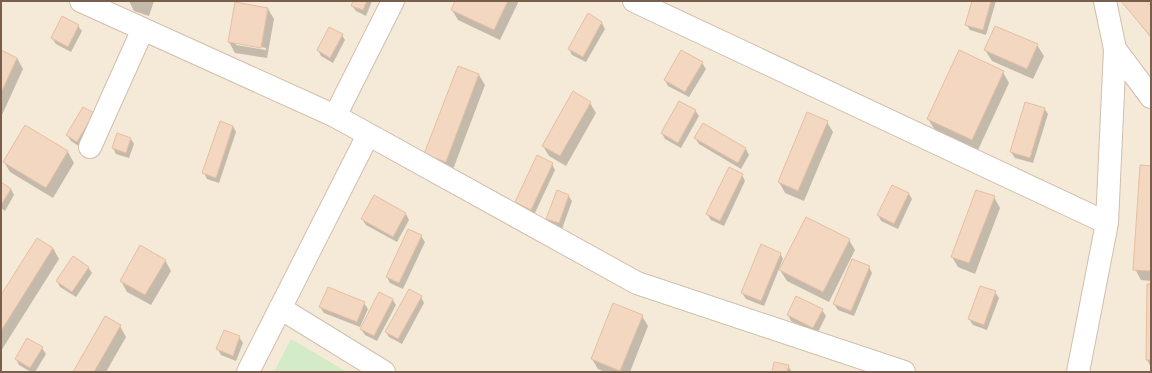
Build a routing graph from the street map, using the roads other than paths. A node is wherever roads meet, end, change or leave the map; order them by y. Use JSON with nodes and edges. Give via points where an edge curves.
{"nodes":[{"id":1,"x":81,"y":1,"type":"edge"},
{"id":2,"x":393,"y":1,"type":"edge"},
{"id":3,"x":634,"y":1,"type":"edge"},
{"id":4,"x":1105,"y":1,"type":"edge"},
{"id":5,"x":143,"y":29,"type":"junction"},
{"id":6,"x":1115,"y":49,"type":"junction"},
{"id":7,"x":1151,"y":97,"type":"edge"},
{"id":8,"x":335,"y":116,"type":"junction"},
{"id":9,"x":368,"y":135,"type":"junction"},
{"id":10,"x":90,"y":147,"type":"dead end"},
{"id":11,"x":1107,"y":223,"type":"junction"},
{"id":12,"x":280,"y":308,"type":"junction"},
{"id":13,"x":248,"y":372,"type":"edge"},
{"id":14,"x":384,"y":372,"type":"edge"},
{"id":15,"x":904,"y":372,"type":"edge"},
{"id":16,"x":1078,"y":372,"type":"edge"}],
"edges":[{"from":1,"to":5,"type":"street"},
{"from":2,"to":8,"type":"street"},
{"from":3,"to":11,"type":"street"},
{"from":4,"to":6,"type":"street"},
{"from":5,"to":8,"type":"street"},
{"from":5,"to":10,"type":"street"},
{"from":6,"to":7,"type":"street"},
{"from":6,"to":11,"type":"street"},
{"from":8,"to":9,"type":"street"},
{"from":9,"to":12,"type":"street"},
{"from":9,"to":15,"type":"street","via":[[637,283]]},
{"from":11,"to":16,"type":"street"},
{"from":12,"to":13,"type":"street"},
{"from":12,"to":14,"type":"street"}]}
